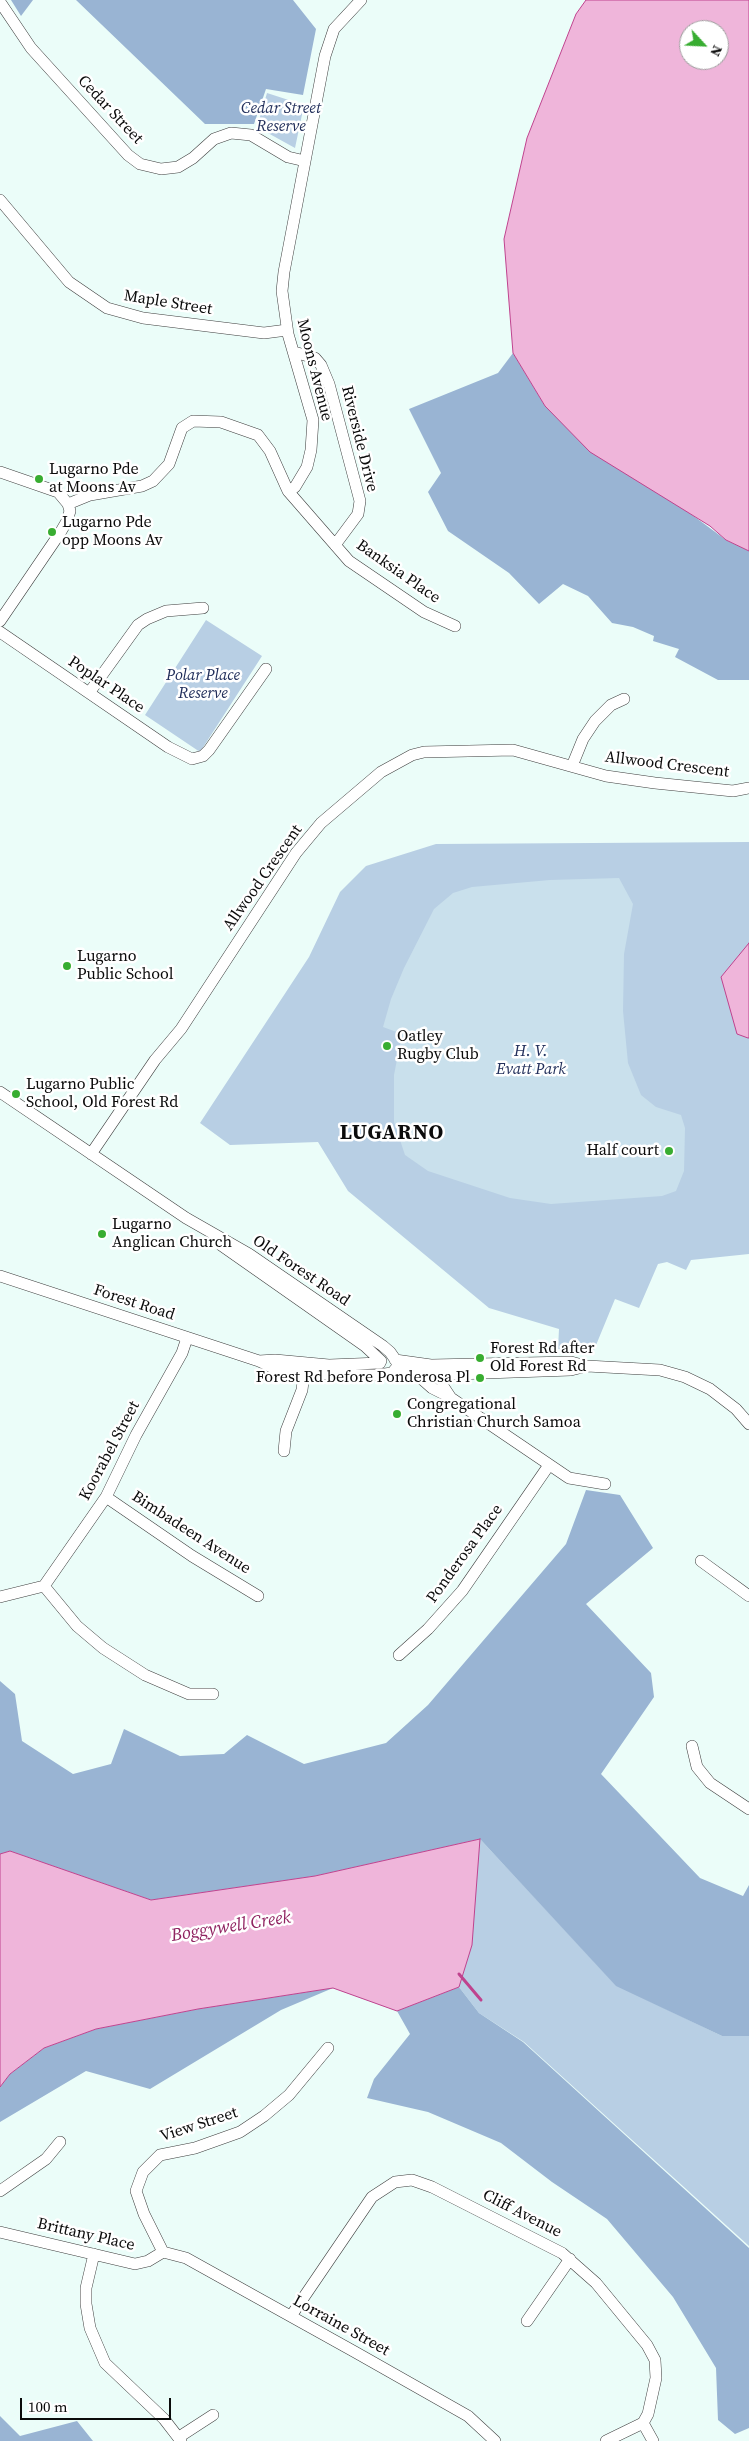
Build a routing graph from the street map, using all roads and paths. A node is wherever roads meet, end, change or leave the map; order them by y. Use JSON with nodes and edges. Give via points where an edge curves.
{"nodes":[{"id":1,"x":361,"y":0,"type":"edge"},
{"id":2,"x":0,"y":2,"type":"edge"},
{"id":3,"x":306,"y":161,"type":"junction"},
{"id":4,"x":0,"y":200,"type":"edge"},
{"id":5,"x":287,"y":330,"type":"junction"},
{"id":6,"x":294,"y":352,"type":"junction"},
{"id":7,"x":0,"y":472,"type":"edge"},
{"id":8,"x":288,"y":491,"type":"junction"},
{"id":9,"x":68,"y":504,"type":"junction"},
{"id":10,"x":335,"y":545,"type":"junction"},
{"id":11,"x":203,"y":608,"type":"dead end"},
{"id":12,"x":0,"y":621,"type":"edge"},
{"id":13,"x":456,"y":626,"type":"dead end"},
{"id":14,"x":0,"y":632,"type":"edge"},
{"id":15,"x":266,"y":669,"type":"dead end"},
{"id":16,"x":89,"y":693,"type":"junction"},
{"id":17,"x":624,"y":699,"type":"dead end"},
{"id":18,"x":572,"y":766,"type":"junction"},
{"id":19,"x":749,"y":788,"type":"edge"},
{"id":20,"x":0,"y":1092,"type":"edge"},
{"id":21,"x":91,"y":1154,"type":"junction"},
{"id":22,"x":186,"y":1218,"type":"junction"},
{"id":23,"x":0,"y":1277,"type":"edge"},
{"id":24,"x":187,"y":1338,"type":"junction"},
{"id":25,"x":361,"y":1342,"type":"junction"},
{"id":26,"x":259,"y":1361,"type":"junction"},
{"id":27,"x":380,"y":1362,"type":"junction"},
{"id":28,"x":358,"y":1364,"type":"junction"},
{"id":29,"x":393,"y":1365,"type":"junction"},
{"id":30,"x":442,"y":1369,"type":"junction"},
{"id":31,"x":304,"y":1373,"type":"junction"},
{"id":32,"x":415,"y":1373,"type":"junction"},
{"id":33,"x":451,"y":1398,"type":"junction"},
{"id":34,"x":749,"y":1424,"type":"edge"},
{"id":35,"x":284,"y":1451,"type":"dead end"},
{"id":36,"x":548,"y":1464,"type":"junction"},
{"id":37,"x":605,"y":1484,"type":"dead end"},
{"id":38,"x":106,"y":1497,"type":"junction"},
{"id":39,"x":701,"y":1561,"type":"dead end"},
{"id":40,"x":44,"y":1586,"type":"junction"},
{"id":41,"x":0,"y":1596,"type":"edge"},
{"id":42,"x":258,"y":1596,"type":"dead end"},
{"id":43,"x":749,"y":1596,"type":"edge"},
{"id":44,"x":399,"y":1654,"type":"dead end"},
{"id":45,"x":213,"y":1694,"type":"dead end"},
{"id":46,"x":692,"y":1746,"type":"dead end"},
{"id":47,"x":749,"y":1809,"type":"edge"},
{"id":48,"x":328,"y":2048,"type":"dead end"},
{"id":49,"x":60,"y":2142,"type":"dead end"},
{"id":50,"x":0,"y":2191,"type":"edge"},
{"id":51,"x":0,"y":2232,"type":"edge"},
{"id":52,"x":163,"y":2252,"type":"junction"},
{"id":53,"x":94,"y":2254,"type":"junction"},
{"id":54,"x":570,"y":2259,"type":"junction"},
{"id":55,"x":291,"y":2316,"type":"junction"},
{"id":56,"x":528,"y":2321,"type":"dead end"},
{"id":57,"x":213,"y":2415,"type":"dead end"},
{"id":58,"x":643,"y":2423,"type":"junction"},
{"id":59,"x":180,"y":2439,"type":"edge"},
{"id":60,"x":495,"y":2441,"type":"edge"},
{"id":61,"x":606,"y":2441,"type":"edge"},
{"id":62,"x":653,"y":2441,"type":"edge"}],
"edges":[{"from":1,"to":3,"type":"street","name":"Moons Avenue","via":[[334,30],[329,42]]},
{"from":2,"to":3,"type":"street","name":"Cedar Street","via":[[31,48],[128,155],[140,164],[161,170],[178,167],[214,139],[231,133],[251,135],[288,157]]},
{"from":3,"to":5,"type":"street","name":"Moons Avenue","via":[[282,291]]},
{"from":4,"to":5,"type":"street","name":"Maple Street","via":[[69,282],[107,308],[143,318],[264,333]]},
{"from":5,"to":6,"type":"street","name":"Moons Avenue"},
{"from":6,"to":8,"type":"street","name":"Moons Avenue","via":[[313,420],[312,450],[307,467],[295,487]]},
{"from":6,"to":10,"type":"street","name":"Riverside Drive","via":[[315,358],[321,365],[360,501],[358,514]]},
{"from":7,"to":9,"type":"street","via":[[54,490]]},
{"from":8,"to":9,"type":"street","via":[[270,451],[258,435],[235,426],[201,420],[182,428],[169,464],[153,481],[90,495]]},
{"from":8,"to":10,"type":"street","name":"Banksia Place"},
{"from":9,"to":12,"type":"street","via":[[69,516],[64,526]]},
{"from":10,"to":13,"type":"street","name":"Banksia Place","via":[[349,562],[424,612]]},
{"from":11,"to":16,"type":"street","via":[[166,611],[142,622]]},
{"from":14,"to":16,"type":"street","name":"Poplar Place"},
{"from":15,"to":16,"type":"street","name":"Poplar Place","via":[[197,763],[178,754]]},
{"from":17,"to":18,"type":"street","via":[[611,704],[595,721]]},
{"from":18,"to":19,"type":"street","name":"Allwood Crescent","via":[[606,776],[655,784],[733,791]]},
{"from":18,"to":21,"type":"street","name":"Allwood Crescent","via":[[513,750],[424,752],[381,772],[321,823],[296,853],[181,1029],[155,1060]]},
{"from":20,"to":21,"type":"street","name":"Old Forest Road"},
{"from":21,"to":22,"type":"street","name":"Old Forest Road"},
{"from":22,"to":25,"type":"street","name":"Old Forest Road","via":[[243,1262]]},
{"from":22,"to":29,"type":"street","name":"Old Forest Road","via":[[249,1254],[388,1350]]},
{"from":23,"to":24,"type":"street","name":"Forest Road"},
{"from":24,"to":26,"type":"street","name":"Forest Road"},
{"from":24,"to":38,"type":"street","name":"Koorabel Street"},
{"from":25,"to":27,"type":"street","name":"Old Forest Road"},
{"from":25,"to":28,"type":"street"},
{"from":26,"to":28,"type":"street","name":"Forest Road"},
{"from":26,"to":31,"type":"street","name":"Forest Road","via":[[270,1368]]},
{"from":27,"to":28,"type":"street","name":"Forest Road"},
{"from":27,"to":29,"type":"street","name":"Forest Road","via":[[385,1357]]},
{"from":29,"to":30,"type":"street","name":"Forest Road","via":[[425,1365]]},
{"from":29,"to":31,"type":"street","name":"Forest Road"},
{"from":29,"to":32,"type":"street","name":"Forest Road"},
{"from":30,"to":32,"type":"street","name":"Forest Road"},
{"from":30,"to":33,"type":"street","via":[[444,1390]]},
{"from":30,"to":34,"type":"street","name":"Forest Road","via":[[571,1362],[587,1366],[649,1368],[685,1376],[718,1394]]},
{"from":31,"to":35,"type":"street","via":[[302,1390],[286,1431]]},
{"from":32,"to":33,"type":"street","via":[[432,1388]]},
{"from":33,"to":36,"type":"street"},
{"from":36,"to":37,"type":"street","via":[[569,1478]]},
{"from":36,"to":44,"type":"street","name":"Ponderosa Place","via":[[462,1591],[428,1629]]},
{"from":38,"to":40,"type":"street","name":"Koorabel Street"},
{"from":38,"to":42,"type":"street","name":"Bimbadeen Avenue","via":[[192,1556]]},
{"from":39,"to":43,"type":"street"},
{"from":40,"to":41,"type":"street"},
{"from":40,"to":45,"type":"street","via":[[77,1626],[103,1648],[146,1675],[189,1694]]},
{"from":46,"to":47,"type":"street","via":[[697,1767],[710,1783]]},
{"from":48,"to":52,"type":"street","name":"View Street","via":[[289,2095],[264,2116],[240,2132],[195,2148],[160,2155],[143,2172],[136,2191]]},
{"from":49,"to":50,"type":"street","via":[[46,2160]]},
{"from":51,"to":53,"type":"street","name":"Brittany Place"},
{"from":52,"to":53,"type":"street","name":"Brittany Place","via":[[135,2264]]},
{"from":52,"to":55,"type":"street","name":"Lorraine Street","via":[[186,2258]]},
{"from":53,"to":59,"type":"street","via":[[86,2288],[86,2304],[90,2328],[105,2363],[164,2419]]},
{"from":54,"to":55,"type":"street","name":"Cliff Avenue","via":[[553,2247],[432,2187],[412,2180],[395,2182],[372,2197]]},
{"from":54,"to":56,"type":"street"},
{"from":54,"to":58,"type":"street","name":"Cliff Avenue","via":[[596,2283],[652,2353],[656,2367],[655,2390]]},
{"from":55,"to":60,"type":"street","name":"Lorraine Street","via":[[468,2416]]},
{"from":57,"to":59,"type":"street"},
{"from":58,"to":61,"type":"street"},
{"from":58,"to":62,"type":"street"}]}
